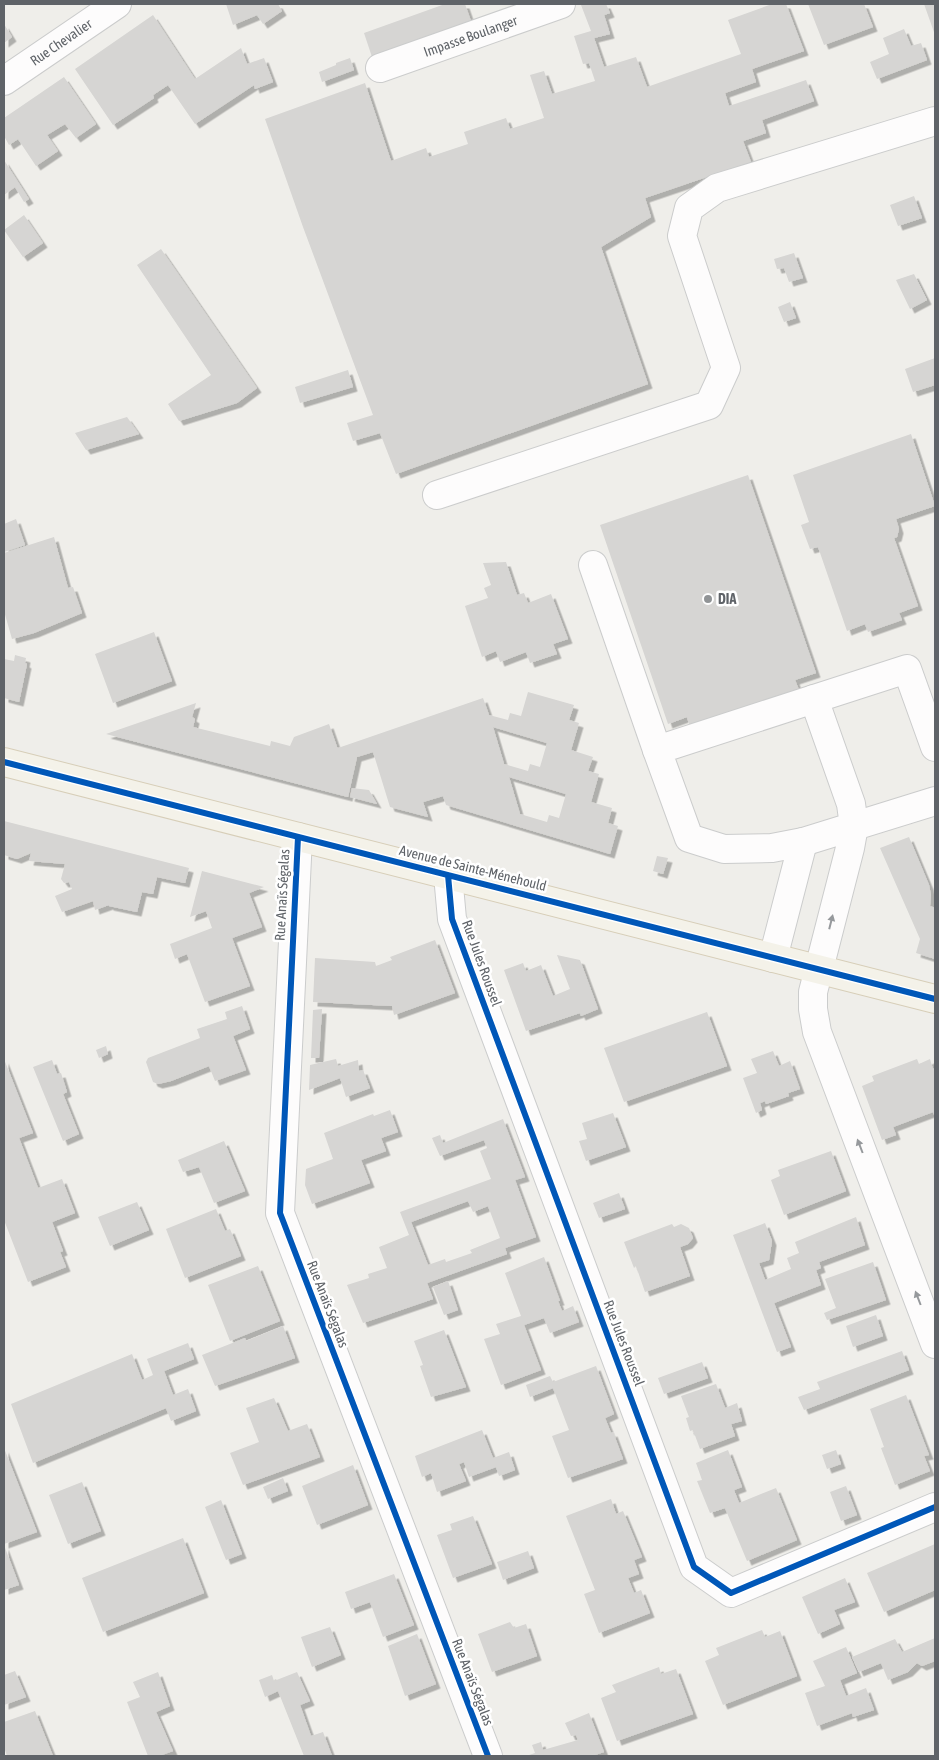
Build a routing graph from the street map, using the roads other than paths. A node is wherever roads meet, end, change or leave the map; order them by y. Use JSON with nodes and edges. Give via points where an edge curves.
{"nodes":[{"id":1,"x":117,"y":4,"type":"edge"},
{"id":2,"x":561,"y":4,"type":"edge"},
{"id":3,"x":380,"y":68,"type":"dead end"},
{"id":4,"x":4,"y":80,"type":"edge"},
{"id":5,"x":935,"y":121,"type":"edge"},
{"id":6,"x":437,"y":495,"type":"dead end"},
{"id":7,"x":593,"y":565,"type":"dead end"},
{"id":8,"x":814,"y":699,"type":"junction"},
{"id":9,"x":935,"y":747,"type":"edge"},
{"id":10,"x":657,"y":750,"type":"junction"},
{"id":11,"x":4,"y":762,"type":"edge"},
{"id":12,"x":935,"y":801,"type":"edge"},
{"id":13,"x":854,"y":826,"type":"junction"},
{"id":14,"x":298,"y":836,"type":"junction"},
{"id":15,"x":804,"y":842,"type":"junction"},
{"id":16,"x":448,"y":875,"type":"junction"},
{"id":17,"x":773,"y":958,"type":"junction"},
{"id":18,"x":819,"y":970,"type":"junction"},
{"id":19,"x":935,"y":999,"type":"edge"},
{"id":20,"x":935,"y":1344,"type":"edge"},
{"id":21,"x":935,"y":1507,"type":"edge"},
{"id":22,"x":488,"y":1756,"type":"edge"}],
"edges":[{"from":1,"to":4,"type":"street","name":"Rue Chevalier"},
{"from":2,"to":3,"type":"street","name":"Impasse Boulanger"},
{"from":5,"to":6,"type":"street","via":[[717,188],[689,208],[682,236],[726,368],[709,405]]},
{"from":7,"to":10,"type":"street"},
{"from":8,"to":9,"type":"street","via":[[907,668]]},
{"from":8,"to":10,"type":"street"},
{"from":8,"to":13,"type":"street","via":[[851,804]]},
{"from":10,"to":15,"type":"street","via":[[689,838],[724,849],[772,848]]},
{"from":11,"to":14,"type":"main road","name":"Avenue de Sainte-Ménehould"},
{"from":12,"to":13,"type":"street"},
{"from":13,"to":15,"type":"street"},
{"from":18,"to":13,"type":"street","one_way":true},
{"from":14,"to":16,"type":"main road","name":"Avenue de Sainte-Ménehould"},
{"from":14,"to":22,"type":"street","name":"Rue Anaïs Ségalas","via":[[280,1213]]},
{"from":15,"to":17,"type":"street"},
{"from":16,"to":17,"type":"main road","name":"Avenue de Sainte-Ménehould"},
{"from":16,"to":21,"type":"street","name":"Rue Jules Roussel","via":[[452,919],[694,1567],[731,1592]]},
{"from":17,"to":18,"type":"main road","name":"Avenue de Sainte-Ménehould"},
{"from":18,"to":19,"type":"main road","name":"Avenue de Sainte-Ménehould"},
{"from":20,"to":18,"type":"street","one_way":true,"via":[[817,1032],[812,1009]]}]}
